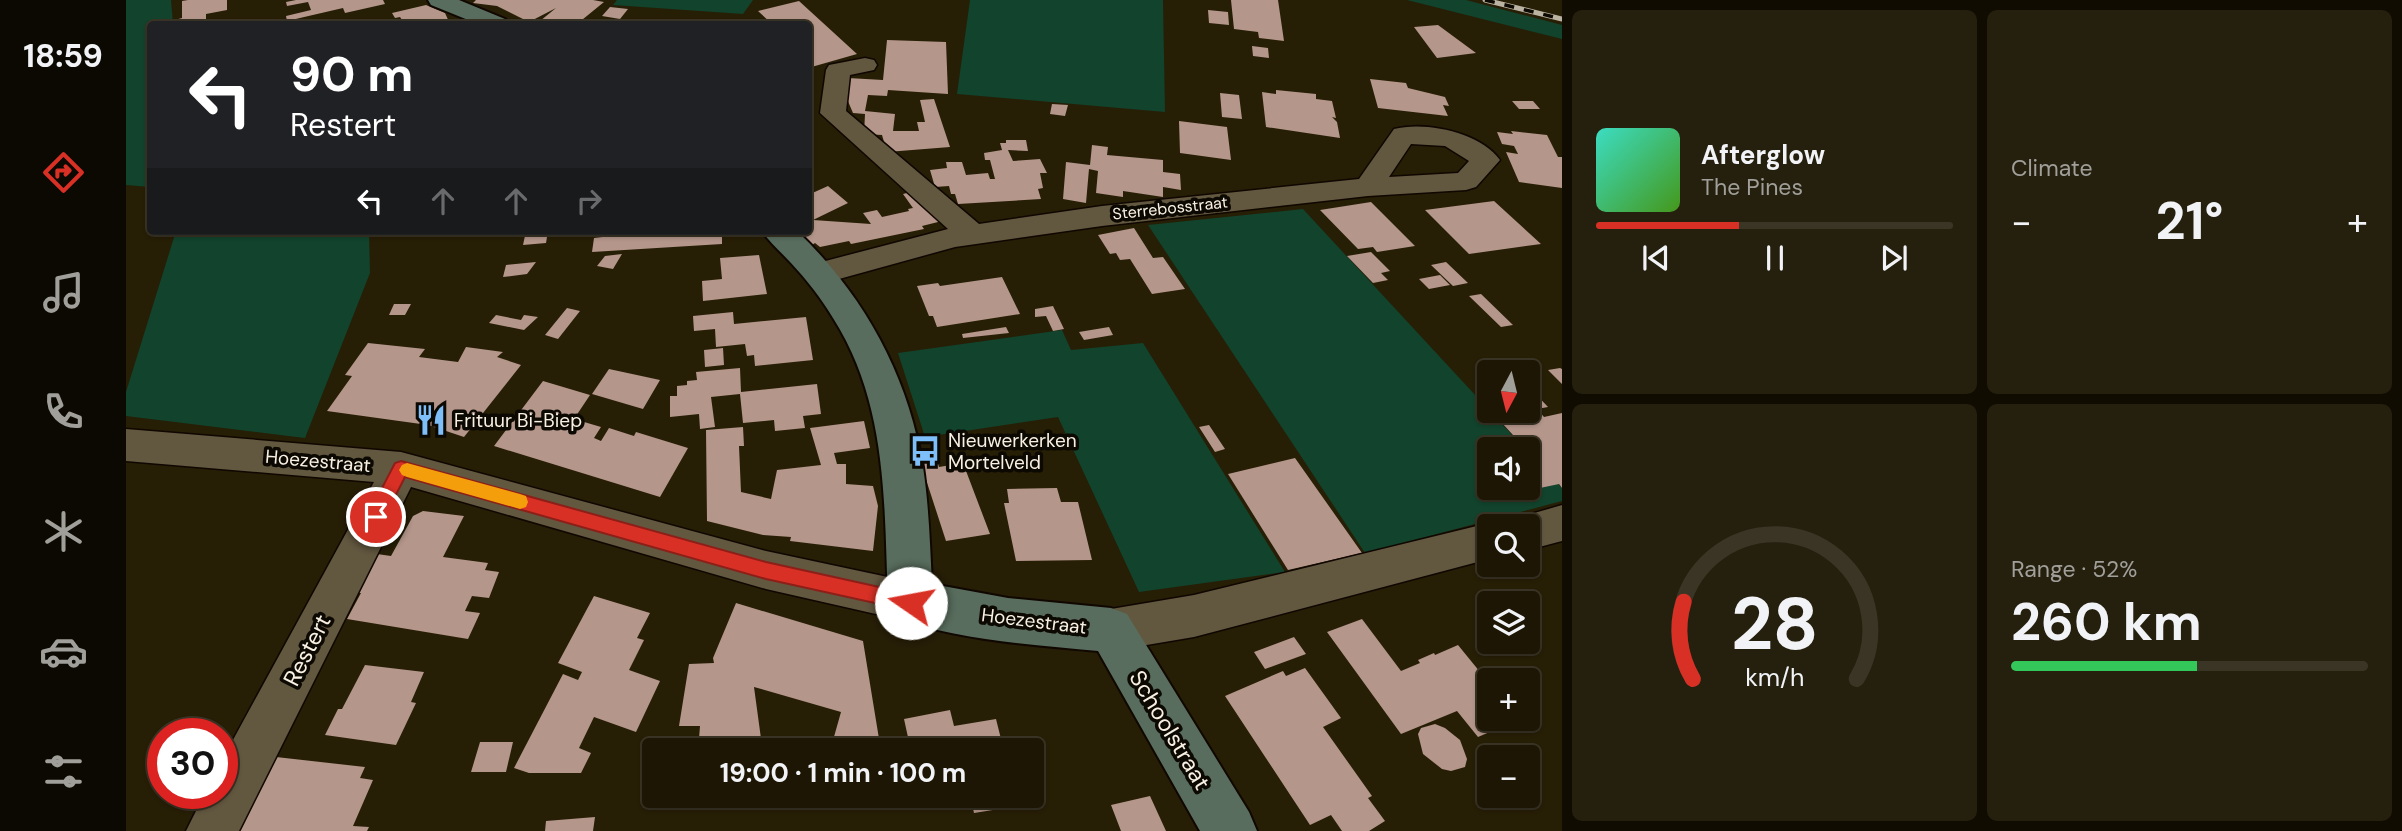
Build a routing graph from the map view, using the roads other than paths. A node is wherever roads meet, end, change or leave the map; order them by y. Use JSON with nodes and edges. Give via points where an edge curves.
{"nodes":[{"id":1,"x":439,"y":0,"type":"edge"},
{"id":2,"x":490,"y":21,"type":"edge"},
{"id":3,"x":865,"y":65,"type":"dead end"},
{"id":4,"x":1368,"y":187,"type":"dead end"},
{"id":5,"x":782,"y":235,"type":"edge"},
{"id":6,"x":973,"y":235,"type":"junction"},
{"id":7,"x":821,"y":273,"type":"junction"},
{"id":8,"x":126,"y":445,"type":"edge"},
{"id":9,"x":401,"y":468,"type":"junction"},
{"id":10,"x":1562,"y":523,"type":"edge"},
{"id":11,"x":1540,"y":529,"type":"edge"},
{"id":12,"x":1477,"y":544,"type":"edge"},
{"id":13,"x":911,"y":603,"type":"junction"},
{"id":14,"x":1111,"y":630,"type":"junction"},
{"id":15,"x":212,"y":831,"type":"edge"},
{"id":16,"x":1230,"y":831,"type":"edge"}],
"edges":[{"from":1,"to":2,"type":"street"},
{"from":3,"to":6,"type":"street","via":[[838,70],[833,113]]},
{"from":4,"to":6,"type":"street","name":"Sterrebosstraat"},
{"from":5,"to":7,"type":"street"},
{"from":6,"to":7,"type":"street","name":"Sterrebosstraat"},
{"from":7,"to":13,"type":"street","via":[[854,319],[883,385],[903,467]]},
{"from":8,"to":9,"type":"street","name":"Hoezestraat"},
{"from":9,"to":13,"type":"street","name":"Hoezestraat","via":[[766,570]]},
{"from":9,"to":15,"type":"street","name":"Restert"},
{"from":10,"to":11,"type":"street"},
{"from":12,"to":14,"type":"street","name":"Hoezestraat","via":[[1194,615]]},
{"from":13,"to":14,"type":"street","name":"Hoezestraat","via":[[1008,620]]},
{"from":14,"to":16,"type":"street","name":"Schoolstraat"}]}
